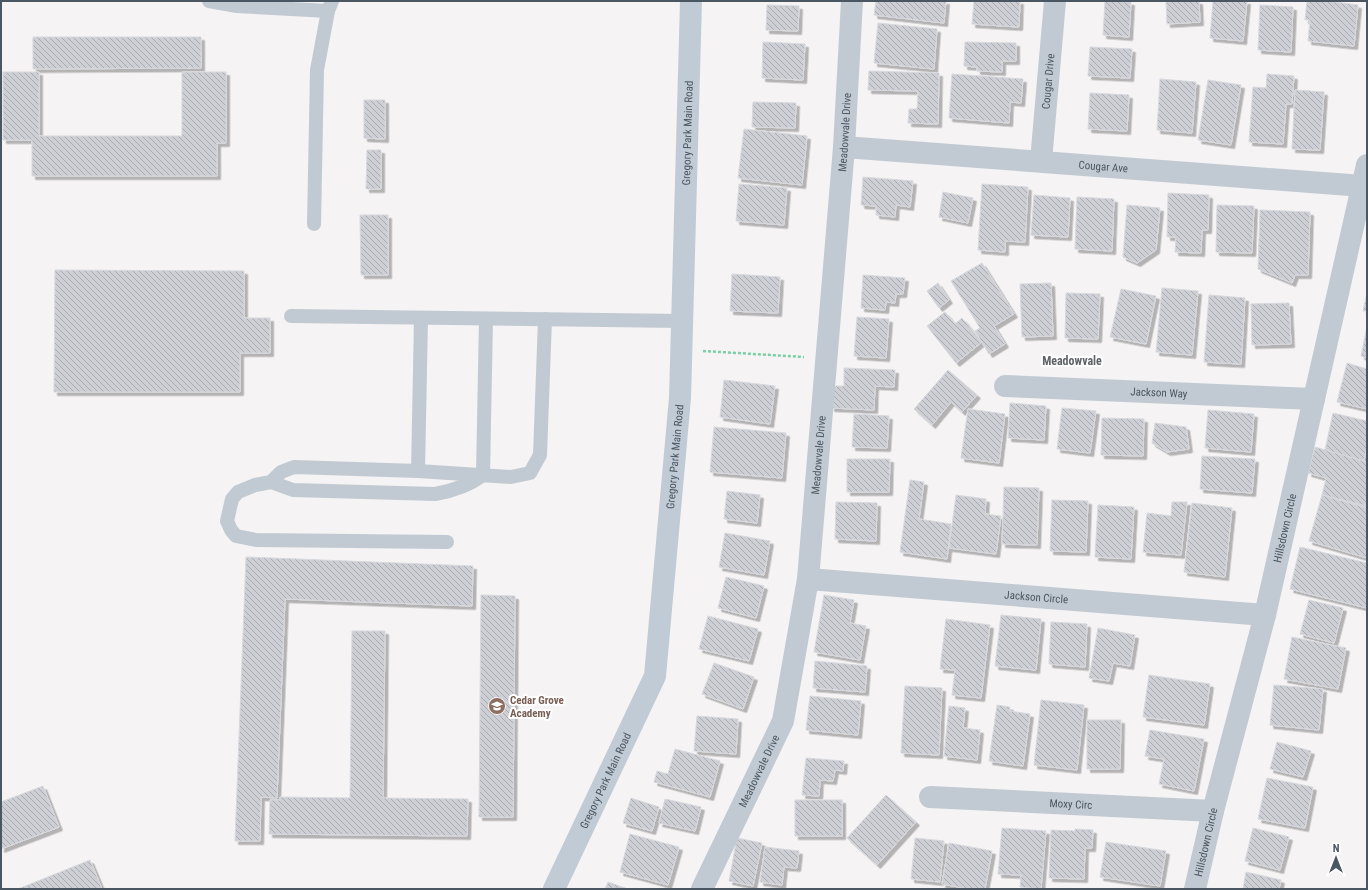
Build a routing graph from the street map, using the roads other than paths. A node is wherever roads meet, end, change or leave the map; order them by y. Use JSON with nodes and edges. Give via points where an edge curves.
{"nodes":[{"id":1,"x":209,"y":1,"type":"edge"},
{"id":2,"x":690,"y":1,"type":"edge"},
{"id":3,"x":852,"y":1,"type":"edge"},
{"id":4,"x":1055,"y":1,"type":"edge"},
{"id":5,"x":330,"y":6,"type":"edge"},
{"id":6,"x":844,"y":147,"type":"junction"},
{"id":7,"x":1041,"y":161,"type":"junction"},
{"id":8,"x":1367,"y":165,"type":"edge"},
{"id":9,"x":1363,"y":186,"type":"junction"},
{"id":10,"x":314,"y":224,"type":"dead end"},
{"id":11,"x":291,"y":316,"type":"dead end"},
{"id":12,"x":421,"y":318,"type":"junction"},
{"id":13,"x":486,"y":319,"type":"junction"},
{"id":14,"x":545,"y":319,"type":"junction"},
{"id":15,"x":682,"y":321,"type":"junction"},
{"id":16,"x":1005,"y":386,"type":"dead end"},
{"id":17,"x":1314,"y":399,"type":"junction"},
{"id":18,"x":418,"y":471,"type":"junction"},
{"id":19,"x":483,"y":475,"type":"junction"},
{"id":20,"x":271,"y":482,"type":"junction"},
{"id":21,"x":447,"y":542,"type":"dead end"},
{"id":22,"x":808,"y":579,"type":"junction"},
{"id":23,"x":1265,"y":615,"type":"junction"},
{"id":24,"x":930,"y":797,"type":"dead end"},
{"id":25,"x":1213,"y":811,"type":"junction"},
{"id":26,"x":554,"y":889,"type":"edge"},
{"id":27,"x":702,"y":889,"type":"edge"},
{"id":28,"x":1195,"y":889,"type":"edge"}],
"edges":[{"from":1,"to":5,"type":"lane","via":[[237,6]]},
{"from":2,"to":15,"type":"street","name":"Gregory Park Main Road"},
{"from":3,"to":6,"type":"street","name":"Meadowvale Drive"},
{"from":4,"to":7,"type":"street","name":"Cougar Drive"},
{"from":5,"to":10,"type":"lane","via":[[317,70]]},
{"from":6,"to":7,"type":"street","name":"Cougar Ave"},
{"from":6,"to":22,"type":"street","name":"Meadowvale Drive"},
{"from":7,"to":9,"type":"street","name":"Cougar Ave"},
{"from":8,"to":9,"type":"street","name":"Hillsdown Circle"},
{"from":9,"to":17,"type":"street","name":"Hillsdown Circle"},
{"from":11,"to":12,"type":"lane"},
{"from":12,"to":13,"type":"lane"},
{"from":12,"to":18,"type":"lane"},
{"from":13,"to":14,"type":"lane"},
{"from":13,"to":19,"type":"lane"},
{"from":14,"to":15,"type":"lane"},
{"from":14,"to":19,"type":"lane","via":[[540,455],[530,473],[511,477]]},
{"from":15,"to":26,"type":"street","name":"Gregory Park Main Road","via":[[680,398],[655,676]]},
{"from":16,"to":17,"type":"street","name":"Jackson Way"},
{"from":17,"to":23,"type":"street","name":"Hillsdown Circle"},
{"from":18,"to":19,"type":"lane"},
{"from":18,"to":20,"type":"lane","via":[[294,467],[281,472]]},
{"from":19,"to":20,"type":"lane","via":[[473,483],[455,490],[429,494],[293,490]]},
{"from":20,"to":21,"type":"lane","via":[[249,487],[232,498],[227,521],[236,536],[256,540]]},
{"from":22,"to":23,"type":"street","name":"Jackson Circle"},
{"from":22,"to":27,"type":"street","name":"Meadowvale Drive","via":[[783,721]]},
{"from":23,"to":25,"type":"street","name":"Hillsdown Circle"},
{"from":24,"to":25,"type":"street","name":"Moxy Circ"},
{"from":25,"to":28,"type":"street","name":"Hillsdown Circle"}]}
